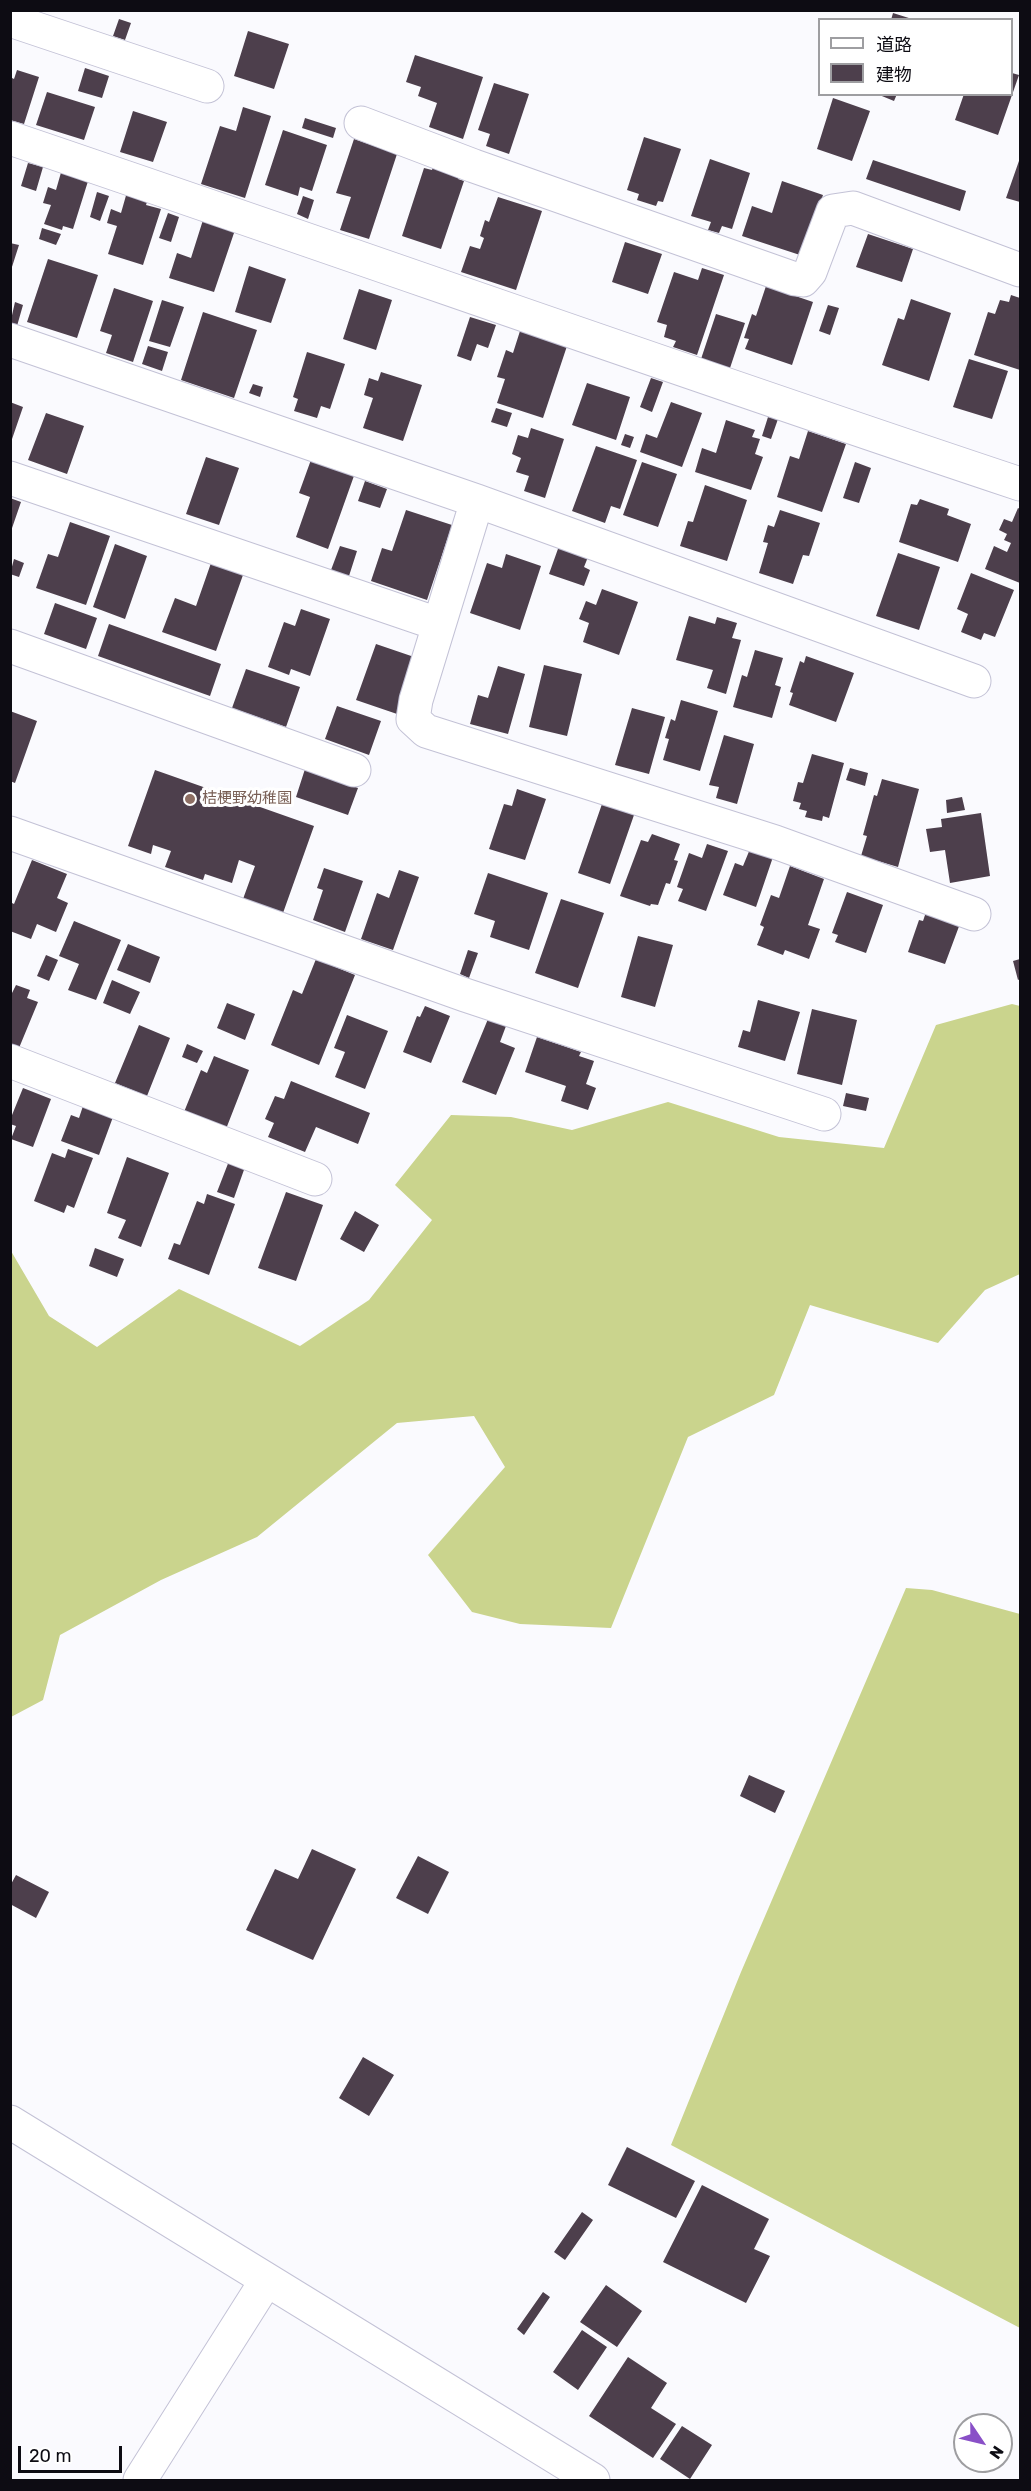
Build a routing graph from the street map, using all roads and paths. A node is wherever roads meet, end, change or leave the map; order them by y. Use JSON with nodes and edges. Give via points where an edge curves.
{"nodes":[{"id":1,"x":10,"y":20,"type":"edge"},
{"id":2,"x":207,"y":86,"type":"dead end"},
{"id":3,"x":361,"y":123,"type":"dead end"},
{"id":4,"x":10,"y":138,"type":"edge"},
{"id":5,"x":1020,"y":270,"type":"edge"},
{"id":6,"x":10,"y":340,"type":"edge"},
{"id":7,"x":10,"y":478,"type":"edge"},
{"id":8,"x":1020,"y":484,"type":"edge"},
{"id":9,"x":477,"y":501,"type":"junction"},
{"id":10,"x":438,"y":624,"type":"junction"},
{"id":11,"x":10,"y":646,"type":"edge"},
{"id":12,"x":974,"y":681,"type":"dead end"},
{"id":13,"x":354,"y":770,"type":"dead end"},
{"id":14,"x":10,"y":833,"type":"edge"},
{"id":15,"x":974,"y":914,"type":"dead end"},
{"id":16,"x":10,"y":1061,"type":"edge"},
{"id":17,"x":824,"y":1114,"type":"dead end"},
{"id":18,"x":315,"y":1179,"type":"dead end"},
{"id":19,"x":10,"y":2122,"type":"edge"},
{"id":20,"x":266,"y":2281,"type":"junction"},
{"id":21,"x":140,"y":2481,"type":"edge"},
{"id":22,"x":593,"y":2481,"type":"edge"}],
"edges":[{"from":1,"to":2,"type":"street"},
{"from":3,"to":5,"type":"street","via":[[795,279],[803,280],[810,272],[833,210],[853,208]]},
{"from":4,"to":8,"type":"street"},
{"from":6,"to":9,"type":"street"},
{"from":7,"to":10,"type":"street"},
{"from":9,"to":10,"type":"street"},
{"from":9,"to":12,"type":"street"},
{"from":10,"to":15,"type":"street","via":[[413,719],[426,731],[775,842]]},
{"from":11,"to":13,"type":"street"},
{"from":14,"to":17,"type":"street","via":[[465,995]]},
{"from":16,"to":18,"type":"street"},
{"from":19,"to":20,"type":"street"},
{"from":20,"to":21,"type":"street"},
{"from":20,"to":22,"type":"street"}]}
